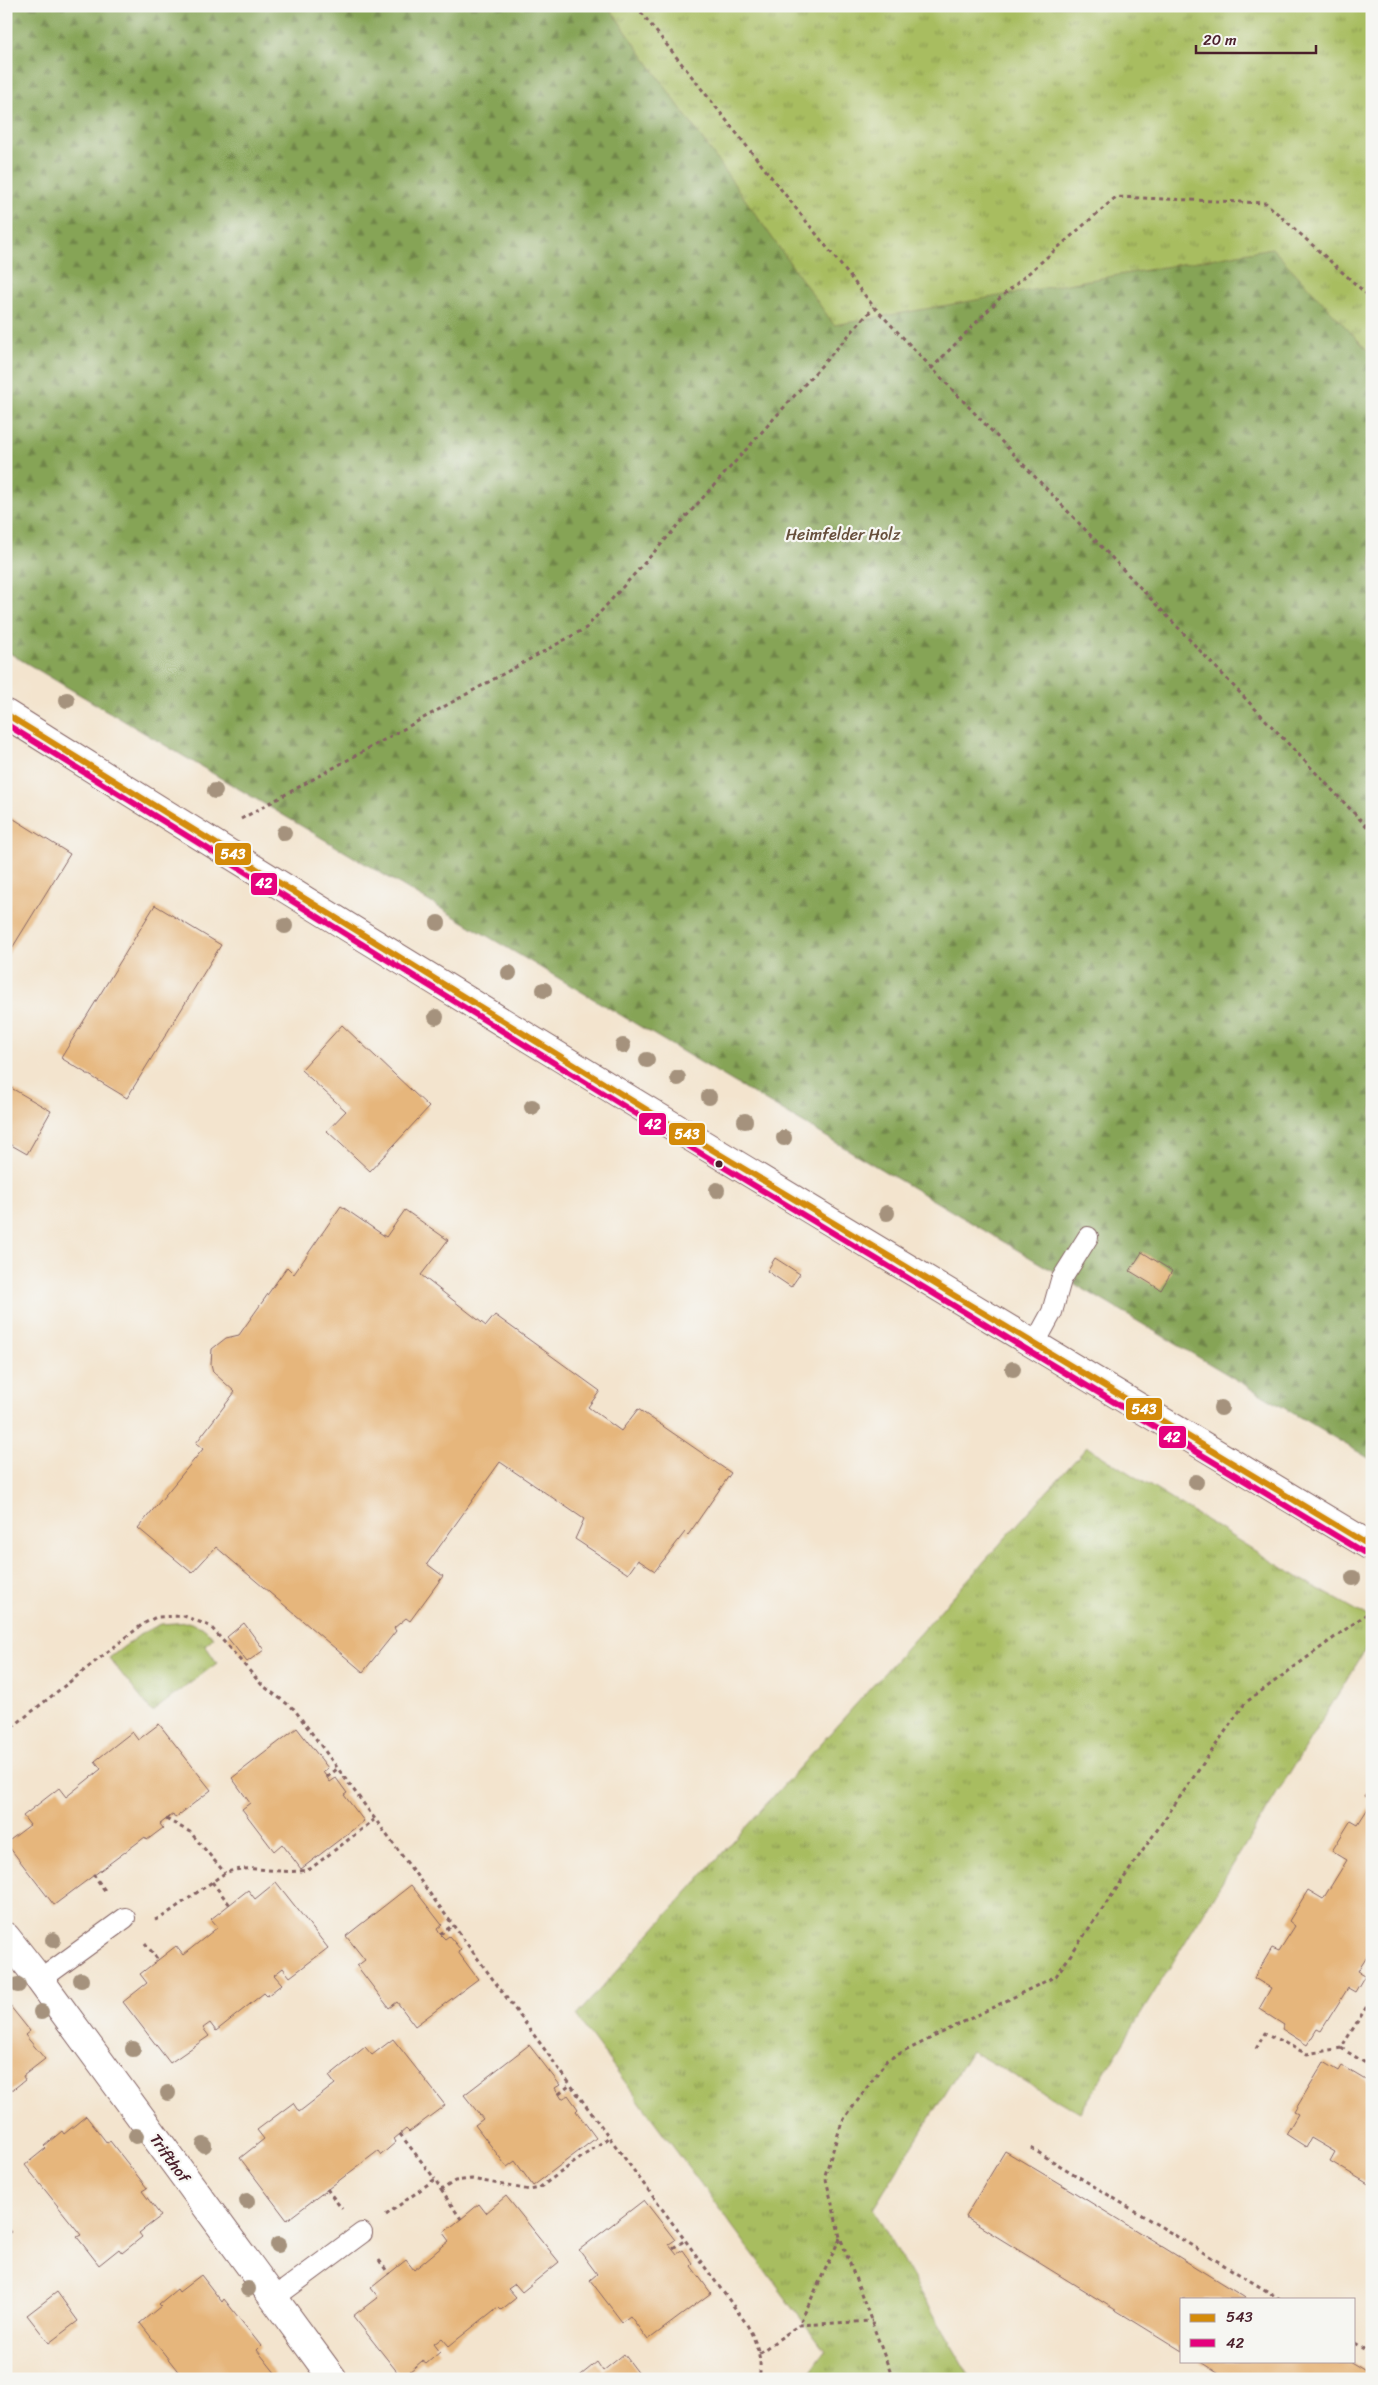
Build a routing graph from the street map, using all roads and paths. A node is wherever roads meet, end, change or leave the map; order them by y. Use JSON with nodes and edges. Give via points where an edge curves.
{"nodes":[{"id":1,"x":636,"y":6,"type":"edge"},
{"id":2,"x":1372,"y":299,"type":"edge"},
{"id":3,"x":874,"y":307,"type":"junction"},
{"id":4,"x":931,"y":369,"type":"junction"},
{"id":5,"x":6,"y":714,"type":"edge"},
{"id":6,"x":241,"y":819,"type":"dead end"},
{"id":7,"x":1372,"y":832,"type":"edge"},
{"id":8,"x":1088,"y":1237,"type":"dead end"},
{"id":9,"x":1034,"y":1345,"type":"junction"},
{"id":10,"x":1372,"y":1546,"type":"edge"},
{"id":11,"x":1372,"y":1610,"type":"edge"},
{"id":12,"x":6,"y":1732,"type":"edge"},
{"id":13,"x":337,"y":1769,"type":"junction"},
{"id":14,"x":327,"y":1777,"type":"dead end"},
{"id":15,"x":166,"y":1819,"type":"dead end"},
{"id":16,"x":374,"y":1820,"type":"junction"},
{"id":17,"x":225,"y":1874,"type":"junction"},
{"id":18,"x":212,"y":1882,"type":"junction"},
{"id":19,"x":230,"y":1905,"type":"dead end"},
{"id":20,"x":125,"y":1918,"type":"joint"},
{"id":21,"x":452,"y":1926,"type":"junction"},
{"id":22,"x":440,"y":1934,"type":"dead end"},
{"id":23,"x":6,"y":1938,"type":"edge"},
{"id":24,"x":40,"y":1980,"type":"junction"},
{"id":25,"x":1372,"y":1998,"type":"edge"},
{"id":26,"x":1341,"y":2048,"type":"junction"},
{"id":27,"x":1256,"y":2049,"type":"dead end"},
{"id":28,"x":1372,"y":2067,"type":"edge"},
{"id":29,"x":569,"y":2086,"type":"junction"},
{"id":30,"x":558,"y":2094,"type":"dead end"},
{"id":31,"x":400,"y":2134,"type":"dead end"},
{"id":32,"x":608,"y":2138,"type":"junction"},
{"id":33,"x":1031,"y":2148,"type":"dead end"},
{"id":34,"x":435,"y":2180,"type":"junction"},
{"id":35,"x":442,"y":2190,"type":"junction"},
{"id":36,"x":384,"y":2217,"type":"dead end"},
{"id":37,"x":461,"y":2218,"type":"dead end"},
{"id":38,"x":362,"y":2234,"type":"dead end"},
{"id":39,"x":840,"y":2238,"type":"junction"},
{"id":40,"x":684,"y":2241,"type":"junction"},
{"id":41,"x":674,"y":2248,"type":"dead end"},
{"id":42,"x":274,"y":2298,"type":"junction"},
{"id":43,"x":1278,"y":2298,"type":"edge"},
{"id":44,"x":872,"y":2321,"type":"junction"},
{"id":45,"x":799,"y":2325,"type":"junction"},
{"id":46,"x":1356,"y":2344,"type":"edge"},
{"id":47,"x":759,"y":2353,"type":"junction"},
{"id":48,"x":1372,"y":2354,"type":"edge"},
{"id":49,"x":333,"y":2379,"type":"edge"},
{"id":50,"x":759,"y":2379,"type":"edge"},
{"id":51,"x":893,"y":2379,"type":"edge"}],
"edges":[{"from":1,"to":3,"type":"path"},
{"from":2,"to":4,"type":"path","via":[[1266,203],[1116,197],[1000,298]]},
{"from":3,"to":4,"type":"path"},
{"from":3,"to":6,"type":"path","via":[[586,628]]},
{"from":4,"to":7,"type":"path"},
{"from":5,"to":9,"type":"street","via":[[627,1099]]},
{"from":8,"to":9,"type":"lane","via":[[1061,1280],[1052,1312]]},
{"from":9,"to":10,"type":"street"},
{"from":11,"to":39,"type":"path","via":[[1245,1703],[1056,1976],[887,2060],[842,2122],[825,2175]]},
{"from":12,"to":13,"type":"path","via":[[143,1624],[156,1617],[184,1616],[210,1626],[262,1685],[294,1710]]},
{"from":13,"to":14,"type":"path"},
{"from":13,"to":16,"type":"path"},
{"from":15,"to":17,"type":"path","via":[[190,1832]]},
{"from":16,"to":17,"type":"path","via":[[310,1869],[299,1872],[234,1869]]},
{"from":16,"to":21,"type":"path"},
{"from":17,"to":18,"type":"path"},
{"from":18,"to":19,"type":"path"},
{"from":18,"to":20,"type":"path","via":[[162,1917],[146,1922]]},
{"from":20,"to":24,"type":"lane"},
{"from":21,"to":22,"type":"path"},
{"from":21,"to":29,"type":"path"},
{"from":23,"to":24,"type":"street","name":"Trifthof"},
{"from":24,"to":42,"type":"street","name":"Trifthof"},
{"from":25,"to":26,"type":"path"},
{"from":26,"to":27,"type":"path","via":[[1308,2054],[1265,2033]]},
{"from":26,"to":28,"type":"path"},
{"from":29,"to":30,"type":"path"},
{"from":29,"to":32,"type":"path"},
{"from":31,"to":34,"type":"path"},
{"from":32,"to":35,"type":"path","via":[[539,2188],[530,2190],[472,2179],[455,2181]]},
{"from":32,"to":40,"type":"path"},
{"from":33,"to":43,"type":"path"},
{"from":34,"to":35,"type":"path"},
{"from":34,"to":36,"type":"path"},
{"from":35,"to":37,"type":"path"},
{"from":38,"to":42,"type":"lane"},
{"from":39,"to":44,"type":"path"},
{"from":39,"to":45,"type":"path"},
{"from":40,"to":41,"type":"path"},
{"from":40,"to":47,"type":"path","via":[[746,2323]]},
{"from":42,"to":49,"type":"street","name":"Trifthof"},
{"from":44,"to":45,"type":"path"},
{"from":44,"to":51,"type":"path"},
{"from":45,"to":47,"type":"path"},
{"from":46,"to":48,"type":"path"},
{"from":47,"to":50,"type":"path"}]}
